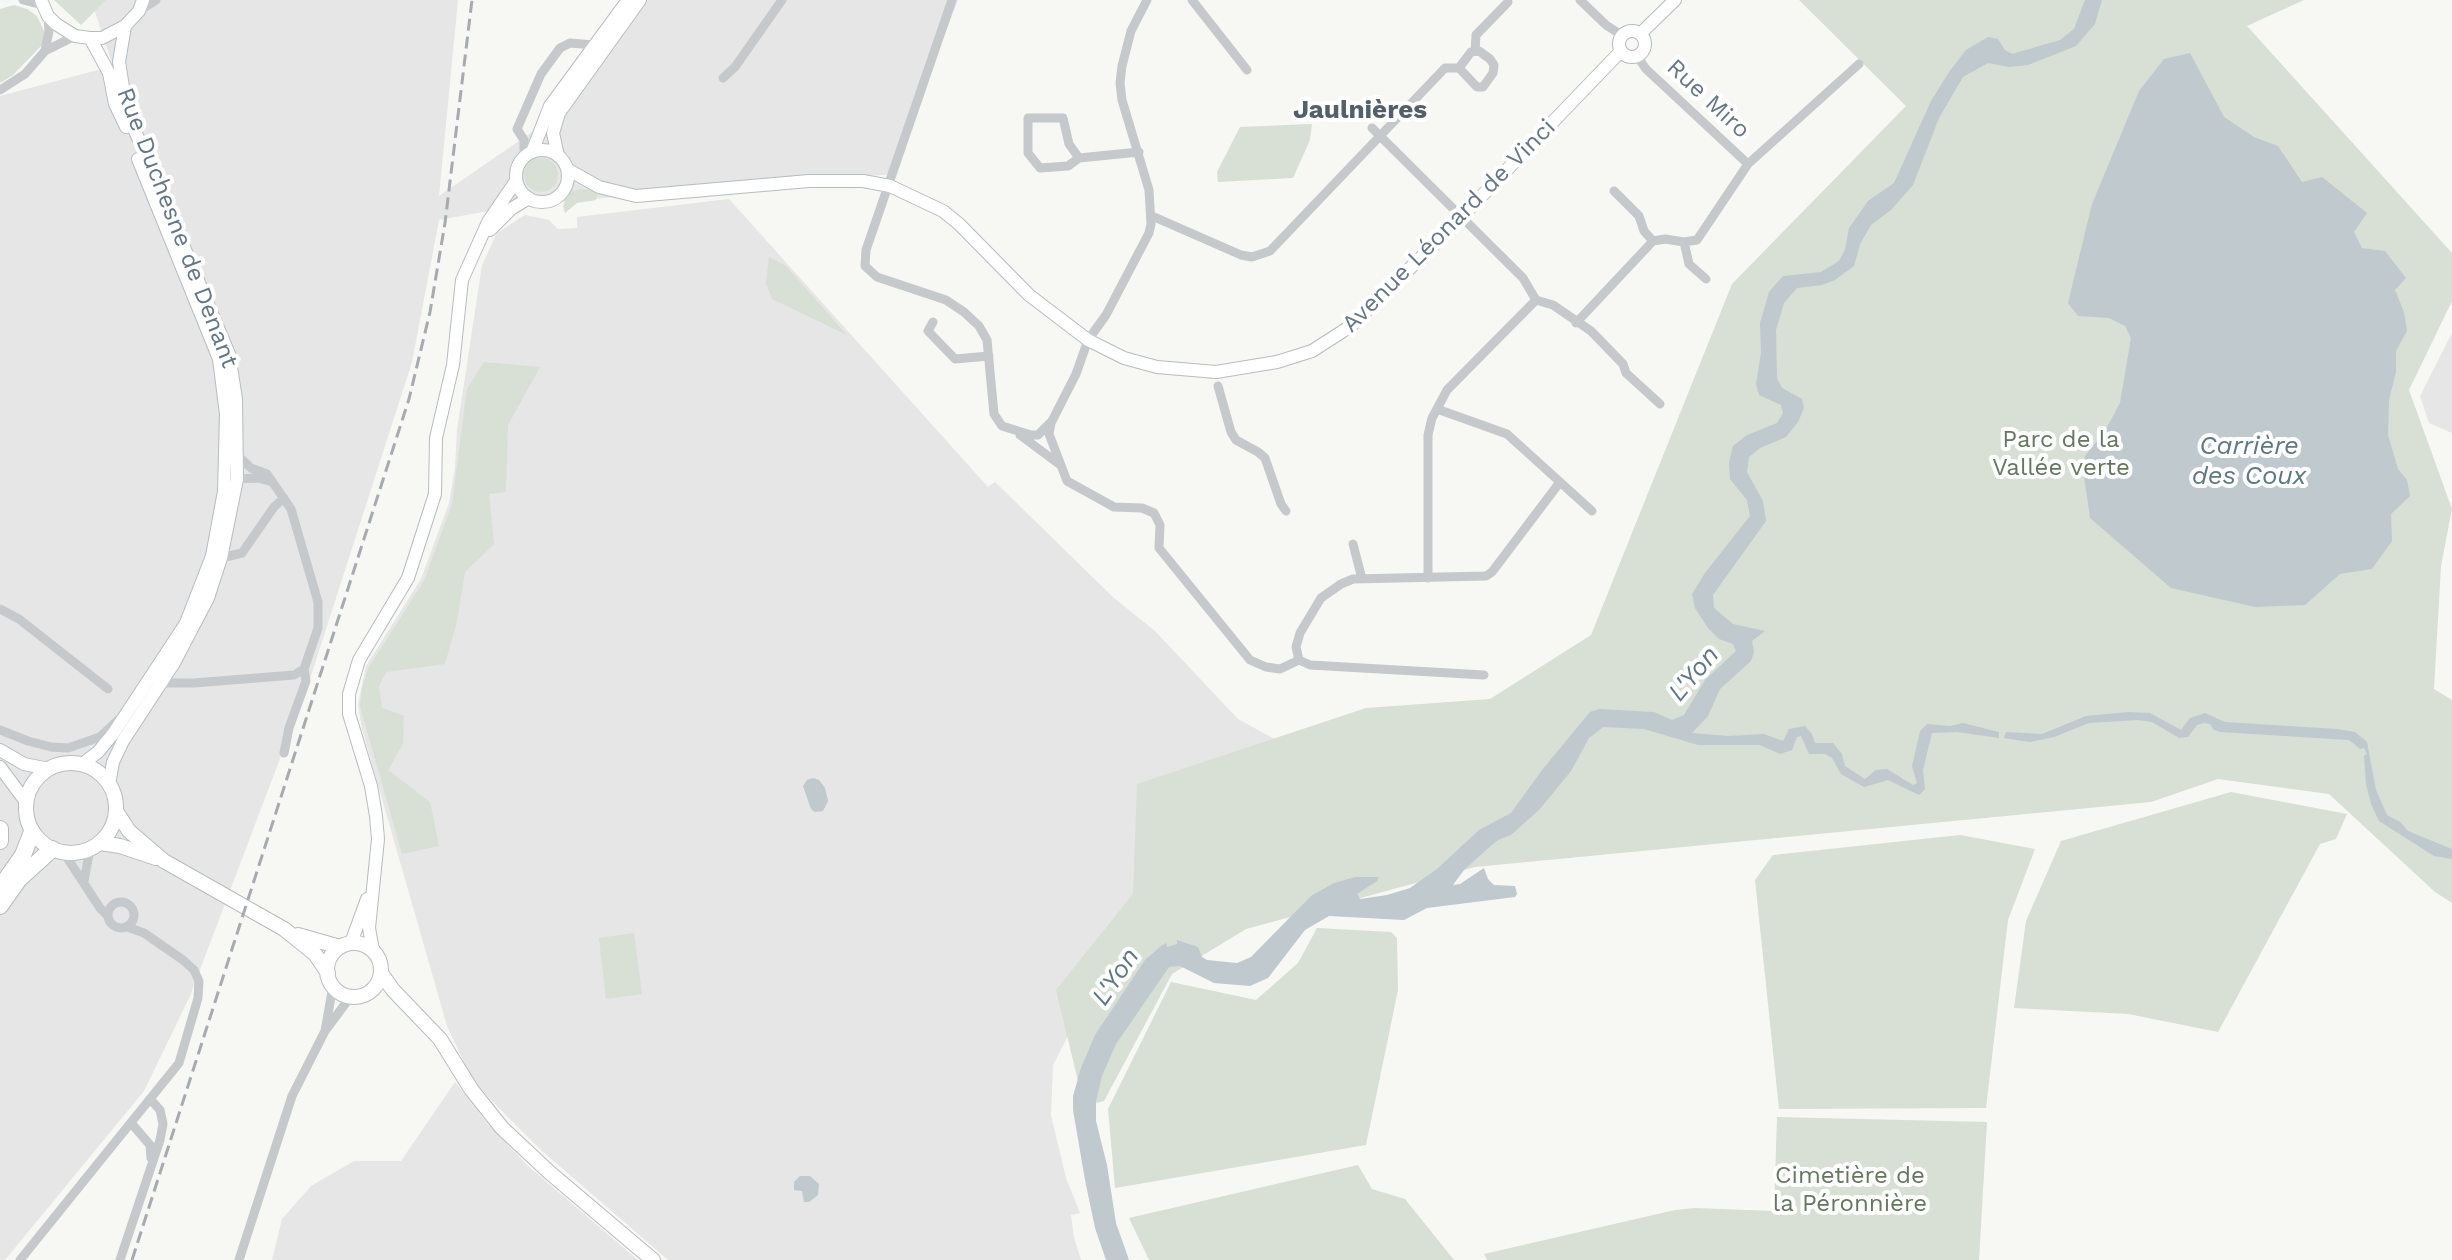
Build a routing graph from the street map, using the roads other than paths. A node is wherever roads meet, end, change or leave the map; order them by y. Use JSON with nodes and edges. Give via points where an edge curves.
{"nodes":[{"id":1,"x":23,"y":0,"type":"edge"},
{"id":2,"x":156,"y":0,"type":"edge"},
{"id":3,"x":628,"y":0,"type":"edge"},
{"id":4,"x":640,"y":0,"type":"edge"},
{"id":5,"x":782,"y":0,"type":"edge"},
{"id":6,"x":952,"y":0,"type":"edge"},
{"id":7,"x":1147,"y":0,"type":"edge"},
{"id":8,"x":1192,"y":0,"type":"edge"},
{"id":9,"x":1580,"y":0,"type":"edge"},
{"id":10,"x":1675,"y":0,"type":"edge"},
{"id":11,"x":1508,"y":2,"type":"dead end"},
{"id":12,"x":141,"y":5,"type":"edge"},
{"id":13,"x":44,"y":7,"type":"edge"},
{"id":14,"x":125,"y":26,"type":"junction"},
{"id":15,"x":1640,"y":34,"type":"junction"},
{"id":16,"x":75,"y":36,"type":"junction"},
{"id":17,"x":1623,"y":36,"type":"junction"},
{"id":18,"x":90,"y":38,"type":"junction"},
{"id":19,"x":593,"y":45,"type":"junction"},
{"id":20,"x":45,"y":51,"type":"junction"},
{"id":21,"x":1475,"y":51,"type":"junction"},
{"id":22,"x":1621,"y":51,"type":"junction"},
{"id":23,"x":1637,"y":56,"type":"junction"},
{"id":24,"x":1859,"y":64,"type":"dead end"},
{"id":25,"x":1459,"y":68,"type":"junction"},
{"id":26,"x":1247,"y":70,"type":"dead end"},
{"id":27,"x":723,"y":78,"type":"dead end"},
{"id":28,"x":0,"y":90,"type":"edge"},
{"id":29,"x":1372,"y":128,"type":"dead end"},
{"id":30,"x":1382,"y":136,"type":"junction"},
{"id":31,"x":1139,"y":152,"type":"junction"},
{"id":32,"x":528,"y":154,"type":"junction"},
{"id":33,"x":558,"y":156,"type":"junction"},
{"id":34,"x":1079,"y":158,"type":"junction"},
{"id":35,"x":1748,"y":164,"type":"junction"},
{"id":36,"x":567,"y":169,"type":"junction"},
{"id":37,"x":516,"y":181,"type":"junction"},
{"id":38,"x":890,"y":186,"type":"junction"},
{"id":39,"x":599,"y":187,"type":"junction"},
{"id":40,"x":563,"y":190,"type":"junction"},
{"id":41,"x":1614,"y":191,"type":"dead end"},
{"id":42,"x":529,"y":198,"type":"junction"},
{"id":43,"x":1152,"y":216,"type":"junction"},
{"id":44,"x":1461,"y":217,"type":"junction"},
{"id":45,"x":479,"y":241,"type":"junction"},
{"id":46,"x":1653,"y":241,"type":"junction"},
{"id":47,"x":1684,"y":242,"type":"junction"},
{"id":48,"x":1706,"y":279,"type":"dead end"},
{"id":49,"x":1536,"y":300,"type":"junction"},
{"id":50,"x":933,"y":322,"type":"dead end"},
{"id":51,"x":1576,"y":323,"type":"junction"},
{"id":52,"x":1088,"y":340,"type":"junction"},
{"id":53,"x":989,"y":356,"type":"junction"},
{"id":54,"x":1218,"y":386,"type":"dead end"},
{"id":55,"x":1660,"y":404,"type":"dead end"},
{"id":56,"x":1437,"y":409,"type":"junction"},
{"id":57,"x":1051,"y":423,"type":"junction"},
{"id":58,"x":1018,"y":433,"type":"junction"},
{"id":59,"x":237,"y":455,"type":"junction"},
{"id":60,"x":1059,"y":464,"type":"junction"},
{"id":61,"x":231,"y":478,"type":"junction"},
{"id":62,"x":272,"y":481,"type":"junction"},
{"id":63,"x":1560,"y":482,"type":"junction"},
{"id":64,"x":286,"y":501,"type":"junction"},
{"id":65,"x":1286,"y":511,"type":"dead end"},
{"id":66,"x":1592,"y":511,"type":"dead end"},
{"id":67,"x":1353,"y":544,"type":"dead end"},
{"id":68,"x":221,"y":558,"type":"junction"},
{"id":69,"x":1428,"y":578,"type":"junction"},
{"id":70,"x":1362,"y":579,"type":"junction"},
{"id":71,"x":0,"y":609,"type":"edge"},
{"id":72,"x":1299,"y":660,"type":"junction"},
{"id":73,"x":304,"y":669,"type":"junction"},
{"id":74,"x":1484,"y":675,"type":"dead end"},
{"id":75,"x":161,"y":683,"type":"junction"},
{"id":76,"x":108,"y":689,"type":"dead end"},
{"id":77,"x":141,"y":693,"type":"junction"},
{"id":78,"x":0,"y":730,"type":"edge"},
{"id":79,"x":0,"y":750,"type":"edge"},
{"id":80,"x":284,"y":753,"type":"dead end"},
{"id":81,"x":81,"y":765,"type":"junction"},
{"id":82,"x":0,"y":767,"type":"edge"},
{"id":83,"x":49,"y":769,"type":"junction"},
{"id":84,"x":109,"y":785,"type":"junction"},
{"id":85,"x":26,"y":802,"type":"junction"},
{"id":86,"x":116,"y":811,"type":"junction"},
{"id":87,"x":0,"y":829,"type":"edge"},
{"id":88,"x":32,"y":832,"type":"junction"},
{"id":89,"x":0,"y":841,"type":"edge"},
{"id":90,"x":95,"y":846,"type":"junction"},
{"id":91,"x":58,"y":851,"type":"junction"},
{"id":92,"x":164,"y":861,"type":"junction"},
{"id":93,"x":84,"y":881,"type":"junction"},
{"id":94,"x":0,"y":888,"type":"edge"},
{"id":95,"x":371,"y":888,"type":"junction"},
{"id":96,"x":92,"y":897,"type":"junction"},
{"id":97,"x":115,"y":904,"type":"junction"},
{"id":98,"x":0,"y":906,"type":"edge"},
{"id":99,"x":108,"y":916,"type":"junction"},
{"id":100,"x":134,"y":917,"type":"junction"},
{"id":101,"x":127,"y":927,"type":"junction"},
{"id":102,"x":284,"y":929,"type":"junction"},
{"id":103,"x":144,"y":933,"type":"junction"},
{"id":104,"x":346,"y":945,"type":"junction"},
{"id":105,"x":373,"y":950,"type":"junction"},
{"id":106,"x":381,"y":973,"type":"junction"},
{"id":107,"x":330,"y":979,"type":"junction"},
{"id":108,"x":359,"y":995,"type":"junction"},
{"id":109,"x":411,"y":1010,"type":"junction"},
{"id":110,"x":325,"y":1031,"type":"junction"},
{"id":111,"x":151,"y":1100,"type":"junction"},
{"id":112,"x":132,"y":1124,"type":"junction"},
{"id":113,"x":149,"y":1169,"type":"junction"},
{"id":114,"x":20,"y":1260,"type":"edge"},
{"id":115,"x":120,"y":1260,"type":"edge"},
{"id":116,"x":239,"y":1260,"type":"edge"},
{"id":117,"x":653,"y":1260,"type":"edge"}],
"edges":[{"from":1,"to":13,"type":"street"},
{"from":2,"to":12,"type":"street"},
{"from":3,"to":19,"type":"main road"},
{"from":4,"to":33,"type":"main road","via":[[559,113],[553,133]]},
{"from":5,"to":27,"type":"street"},
{"from":6,"to":38,"type":"street"},
{"from":7,"to":31,"type":"street","via":[[1131,31],[1120,83]]},
{"from":8,"to":26,"type":"street"},
{"from":9,"to":17,"type":"street"},
{"from":10,"to":15,"type":"main road"},
{"from":11,"to":21,"type":"street","via":[[1476,35]]},
{"from":12,"to":14,"type":"main road"},
{"from":13,"to":16,"type":"main road"},
{"from":13,"to":20,"type":"street","via":[[49,31]]},
{"from":14,"to":18,"type":"main road"},
{"from":14,"to":59,"type":"main road","name":"Rue Duchesne de Denant","via":[[119,62],[127,112],[229,354]]},
{"from":15,"to":17,"type":"main road"},
{"from":15,"to":23,"type":"main road","via":[[1645,48]]},
{"from":16,"to":18,"type":"main road"},
{"from":16,"to":20,"type":"street"},
{"from":17,"to":22,"type":"main road"},
{"from":18,"to":61,"type":"main road","name":"Rue Duchesne de Denant","via":[[109,73],[115,104],[219,359]]},
{"from":19,"to":32,"type":"main road","via":[[550,106]]},
{"from":19,"to":32,"type":"street","via":[[570,43],[560,48],[541,74],[517,129]]},
{"from":20,"to":28,"type":"street","via":[[25,74]]},
{"from":21,"to":25,"type":"street"},
{"from":21,"to":25,"type":"street","via":[[1494,65],[1483,87]]},
{"from":22,"to":23,"type":"main road"},
{"from":22,"to":44,"type":"main road","name":"Avenue Léonard de Vinci"},
{"from":23,"to":35,"type":"street","name":"Rue Miro"},
{"from":24,"to":35,"type":"street"},
{"from":25,"to":30,"type":"street","via":[[1445,68]]},
{"from":29,"to":30,"type":"street"},
{"from":30,"to":43,"type":"street","via":[[1278,245],[1261,255],[1241,255]]},
{"from":30,"to":44,"type":"street"},
{"from":31,"to":34,"type":"street"},
{"from":31,"to":43,"type":"street"},
{"from":32,"to":33,"type":"main road","via":[[546,150]]},
{"from":32,"to":37,"type":"main road","via":[[517,168]]},
{"from":33,"to":36,"type":"main road"},
{"from":34,"to":34,"type":"street","via":[[1068,166],[1040,168],[1028,153],[1028,118],[1063,118],[1069,144]]},
{"from":35,"to":47,"type":"street","name":"Rue Miro","via":[[1697,240]]},
{"from":36,"to":39,"type":"main road","name":"Avenue Léonard de Vinci"},
{"from":36,"to":40,"type":"main road"},
{"from":37,"to":42,"type":"main road"},
{"from":37,"to":45,"type":"main road"},
{"from":38,"to":39,"type":"main road","name":"Avenue Léonard de Vinci","via":[[809,181],[648,196]]},
{"from":38,"to":52,"type":"main road","name":"Avenue Léonard de Vinci","via":[[951,218],[1029,295]]},
{"from":38,"to":53,"type":"street","via":[[866,250],[867,270],[956,305],[979,326]]},
{"from":39,"to":40,"type":"main road","name":"Avenue Léonard de Vinci"},
{"from":40,"to":42,"type":"main road","via":[[550,200]]},
{"from":41,"to":46,"type":"street","via":[[1639,216]]},
{"from":42,"to":45,"type":"main road"},
{"from":43,"to":52,"type":"street","via":[[1142,247]]},
{"from":44,"to":49,"type":"street","via":[[1523,278]]},
{"from":44,"to":52,"type":"main road","name":"Avenue Léonard de Vinci","via":[[1363,316],[1312,351],[1249,368],[1187,371],[1124,358]]},
{"from":45,"to":95,"type":"main road","via":[[462,280],[453,365],[436,438],[435,494],[408,578],[359,660],[349,694],[349,714],[376,816]]},
{"from":46,"to":47,"type":"street"},
{"from":46,"to":51,"type":"street"},
{"from":47,"to":48,"type":"street","via":[[1689,264]]},
{"from":49,"to":51,"type":"street","via":[[1553,305]]},
{"from":49,"to":56,"type":"street","via":[[1447,390]]},
{"from":50,"to":53,"type":"street","via":[[928,331],[955,359]]},
{"from":51,"to":55,"type":"street","via":[[1591,331]]},
{"from":52,"to":57,"type":"street"},
{"from":53,"to":58,"type":"street","via":[[997,421]]},
{"from":54,"to":65,"type":"street","via":[[1231,432],[1265,458]]},
{"from":56,"to":63,"type":"street","via":[[1507,434]]},
{"from":56,"to":69,"type":"street","via":[[1428,435]]},
{"from":57,"to":58,"type":"street","via":[[1038,435]]},
{"from":57,"to":60,"type":"street","via":[[1049,434]]},
{"from":58,"to":60,"type":"street"},
{"from":59,"to":61,"type":"main road","name":"Rue Duchesne de Denant"},
{"from":59,"to":62,"type":"street"},
{"from":60,"to":72,"type":"street","via":[[1067,481],[1107,504],[1154,513],[1160,525],[1159,548],[1250,660],[1280,669]]},
{"from":61,"to":62,"type":"street"},
{"from":61,"to":68,"type":"main road","name":"Rue Duchesne de Denant"},
{"from":61,"to":77,"type":"main road","name":"Rue Duchesne de Denant","via":[[194,606]]},
{"from":62,"to":64,"type":"street"},
{"from":63,"to":66,"type":"street"},
{"from":63,"to":69,"type":"street","via":[[1492,572],[1482,577]]},
{"from":64,"to":68,"type":"street","via":[[274,507],[242,553]]},
{"from":64,"to":73,"type":"street","via":[[318,610],[318,628]]},
{"from":67,"to":70,"type":"street"},
{"from":68,"to":75,"type":"main road","name":"Rue Duchesne de Denant","via":[[208,598]]},
{"from":69,"to":70,"type":"street"},
{"from":70,"to":72,"type":"street","via":[[1346,581],[1321,598],[1300,633]]},
{"from":71,"to":76,"type":"street"},
{"from":72,"to":74,"type":"street","via":[[1310,665]]},
{"from":73,"to":75,"type":"street","via":[[294,675]]},
{"from":73,"to":80,"type":"street","via":[[306,681]]},
{"from":75,"to":84,"type":"main road","name":"Rue Duchesne de Denant","via":[[123,741]]},
{"from":77,"to":78,"type":"street","via":[[100,737],[68,748]]},
{"from":77,"to":81,"type":"main road","name":"Rue Duchesne de Denant","via":[[113,734]]},
{"from":79,"to":83,"type":"main road","via":[[24,764]]},
{"from":81,"to":83,"type":"main road"},
{"from":81,"to":84,"type":"main road"},
{"from":82,"to":85,"type":"main road"},
{"from":83,"to":85,"type":"main road","via":[[30,789]]},
{"from":84,"to":86,"type":"main road"},
{"from":85,"to":88,"type":"main road"},
{"from":86,"to":90,"type":"main road","via":[[108,834]]},
{"from":86,"to":92,"type":"main road","via":[[129,831]]},
{"from":87,"to":89,"type":"highway"},
{"from":88,"to":91,"type":"main road"},
{"from":88,"to":94,"type":"highway"},
{"from":90,"to":91,"type":"main road"},
{"from":90,"to":92,"type":"main road","via":[[130,849]]},
{"from":90,"to":93,"type":"street"},
{"from":91,"to":93,"type":"street"},
{"from":91,"to":98,"type":"highway","via":[[19,879]]},
{"from":92,"to":102,"type":"main road"},
{"from":93,"to":96,"type":"street"},
{"from":95,"to":104,"type":"main road"},
{"from":95,"to":105,"type":"main road"},
{"from":96,"to":97,"type":"street"},
{"from":96,"to":99,"type":"street"},
{"from":97,"to":99,"type":"street"},
{"from":97,"to":100,"type":"street","via":[[127,904]]},
{"from":99,"to":101,"type":"street","via":[[114,926]]},
{"from":100,"to":101,"type":"street"},
{"from":100,"to":103,"type":"street"},
{"from":101,"to":103,"type":"street"},
{"from":102,"to":104,"type":"main road"},
{"from":102,"to":107,"type":"main road","via":[[315,954]]},
{"from":103,"to":111,"type":"street","via":[[194,970],[199,981],[179,1063]]},
{"from":104,"to":105,"type":"main road","via":[[359,943]]},
{"from":104,"to":107,"type":"main road","via":[[330,958]]},
{"from":105,"to":106,"type":"main road"},
{"from":106,"to":108,"type":"main road","via":[[373,989]]},
{"from":106,"to":109,"type":"main road"},
{"from":107,"to":108,"type":"main road"},
{"from":107,"to":110,"type":"street"},
{"from":108,"to":109,"type":"main road"},
{"from":108,"to":110,"type":"street"},
{"from":109,"to":117,"type":"main road","via":[[440,1039],[502,1128]]},
{"from":110,"to":116,"type":"street","via":[[292,1096]]},
{"from":111,"to":112,"type":"street"},
{"from":111,"to":113,"type":"street","via":[[163,1124]]},
{"from":112,"to":113,"type":"street","via":[[150,1145]]},
{"from":112,"to":114,"type":"street"},
{"from":113,"to":115,"type":"street"}]}
